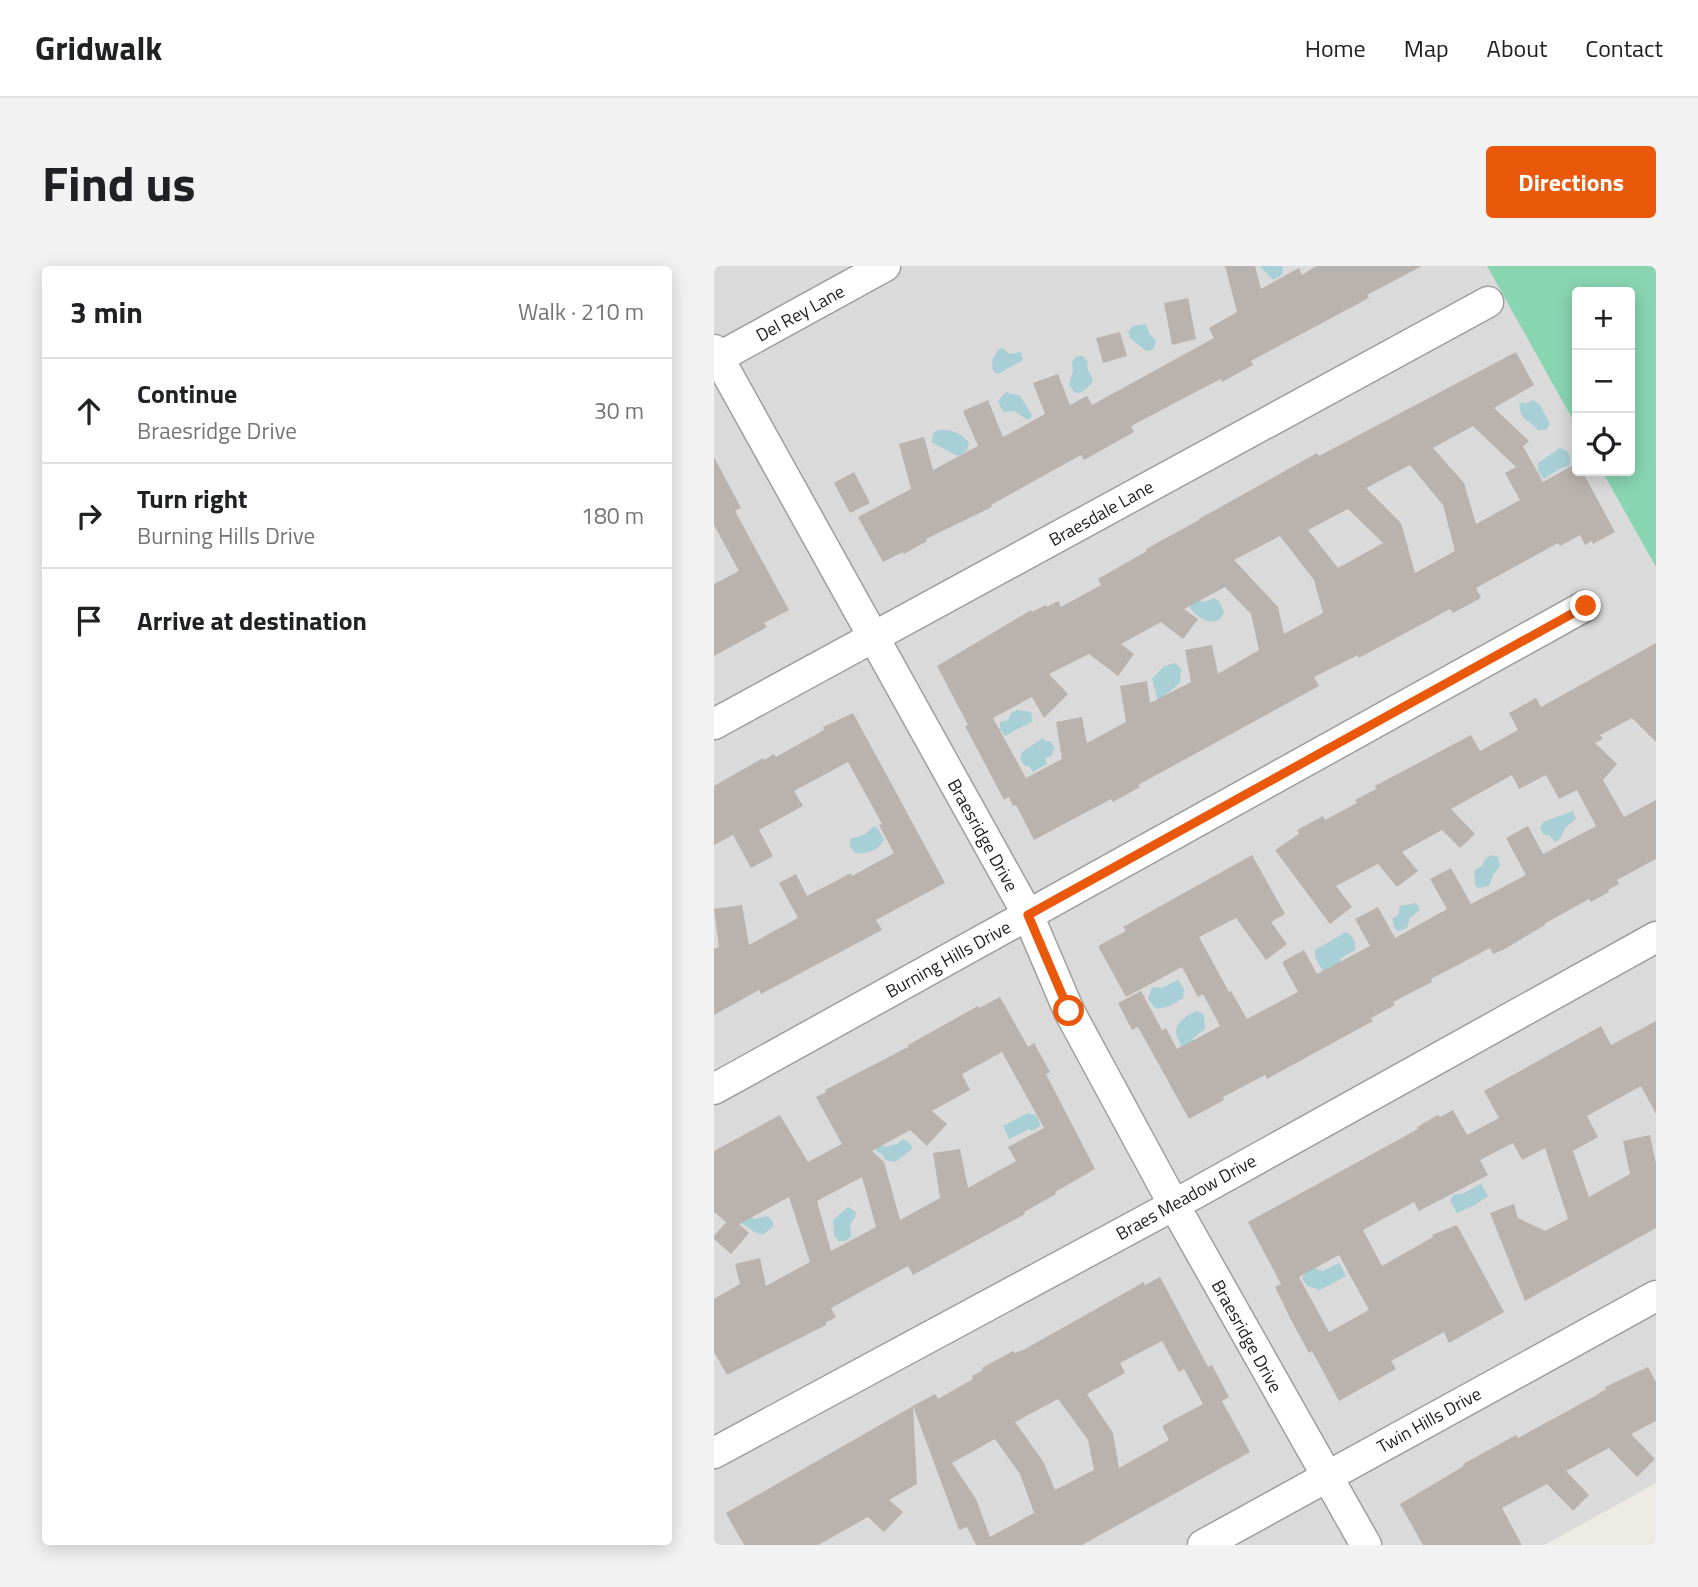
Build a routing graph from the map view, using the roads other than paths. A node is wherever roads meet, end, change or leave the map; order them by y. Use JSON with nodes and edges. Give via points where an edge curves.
{"nodes":[{"id":1,"x":885,"y":266,"type":"edge"},
{"id":2,"x":1488,"y":302,"type":"dead end"},
{"id":3,"x":715,"y":355,"type":"edge"},
{"id":4,"x":1586,"y":606,"type":"dead end"},
{"id":5,"x":873,"y":638,"type":"junction"},
{"id":6,"x":714,"y":724,"type":"edge"},
{"id":7,"x":1028,"y":915,"type":"junction"},
{"id":8,"x":1656,"y":937,"type":"edge"},
{"id":9,"x":714,"y":1088,"type":"edge"},
{"id":10,"x":1174,"y":1205,"type":"junction"},
{"id":11,"x":1656,"y":1296,"type":"edge"},
{"id":12,"x":714,"y":1453,"type":"edge"},
{"id":13,"x":1326,"y":1477,"type":"junction"},
{"id":14,"x":1203,"y":1545,"type":"edge"},
{"id":15,"x":1366,"y":1545,"type":"edge"}],
"edges":[{"from":1,"to":3,"type":"street","name":"Del Rey Lane"},
{"from":2,"to":5,"type":"street","name":"Braesdale Lane"},
{"from":3,"to":5,"type":"street","name":"Braesridge Drive"},
{"from":4,"to":7,"type":"street","name":"Burning Hills Drive"},
{"from":5,"to":6,"type":"street","name":"Braesdale Lane"},
{"from":5,"to":7,"type":"street","name":"Braesridge Drive"},
{"from":7,"to":9,"type":"street","name":"Burning Hills Drive"},
{"from":7,"to":10,"type":"street","name":"Braesridge Drive","via":[[1069,1011]]},
{"from":8,"to":10,"type":"street","name":"Braes Meadow Drive"},
{"from":10,"to":12,"type":"street","name":"Braes Meadow Drive"},
{"from":10,"to":13,"type":"street","name":"Braesridge Drive"},
{"from":11,"to":13,"type":"street","name":"Twin Hills Drive"},
{"from":13,"to":14,"type":"street","name":"Twin Hills Drive"},
{"from":13,"to":15,"type":"street","name":"Braesridge Drive"}]}
